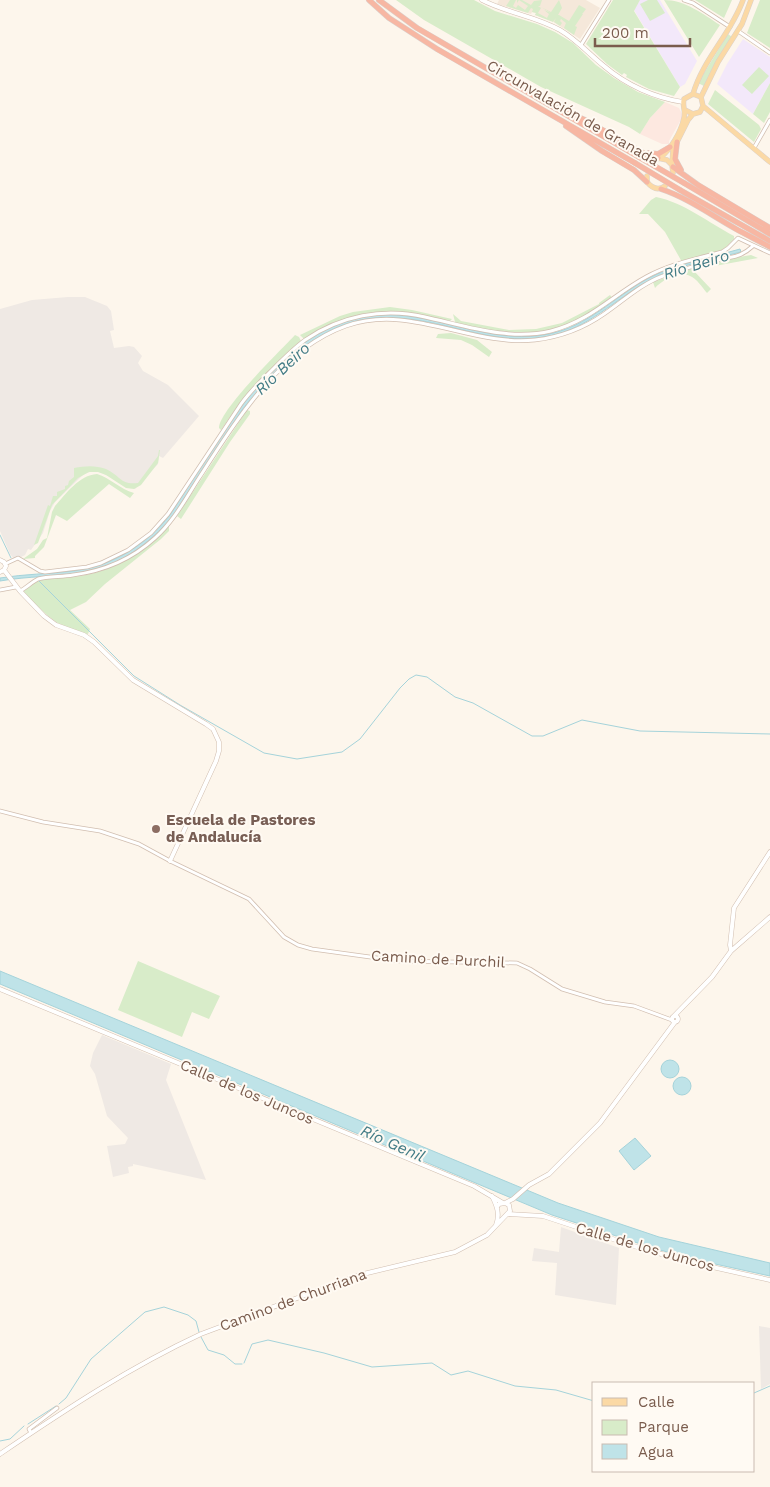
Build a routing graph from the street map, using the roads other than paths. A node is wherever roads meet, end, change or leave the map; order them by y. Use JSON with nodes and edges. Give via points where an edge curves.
{"nodes":[{"id":1,"x":369,"y":0,"type":"edge"},
{"id":2,"x":380,"y":0,"type":"edge"},
{"id":3,"x":482,"y":0,"type":"edge"},
{"id":4,"x":495,"y":0,"type":"edge"},
{"id":5,"x":609,"y":0,"type":"edge"},
{"id":6,"x":684,"y":0,"type":"edge"},
{"id":7,"x":743,"y":0,"type":"edge"},
{"id":8,"x":751,"y":0,"type":"edge"},
{"id":9,"x":492,"y":5,"type":"junction"},
{"id":10,"x":730,"y":27,"type":"junction"},
{"id":11,"x":738,"y":31,"type":"junction"},
{"id":12,"x":581,"y":45,"type":"junction"},
{"id":13,"x":770,"y":52,"type":"edge"},
{"id":14,"x":693,"y":94,"type":"junction"},
{"id":15,"x":701,"y":97,"type":"junction"},
{"id":16,"x":683,"y":102,"type":"junction"},
{"id":17,"x":703,"y":106,"type":"junction"},
{"id":18,"x":553,"y":107,"type":"junction"},
{"id":19,"x":685,"y":110,"type":"junction"},
{"id":20,"x":693,"y":114,"type":"junction"},
{"id":21,"x":770,"y":120,"type":"edge"},
{"id":22,"x":563,"y":122,"type":"junction"},
{"id":23,"x":677,"y":142,"type":"junction"},
{"id":24,"x":670,"y":147,"type":"junction"},
{"id":25,"x":634,"y":148,"type":"junction"},
{"id":26,"x":754,"y":148,"type":"junction"},
{"id":27,"x":657,"y":159,"type":"junction"},
{"id":28,"x":770,"y":162,"type":"edge"},
{"id":29,"x":673,"y":168,"type":"junction"},
{"id":30,"x":647,"y":179,"type":"joint"},
{"id":31,"x":694,"y":182,"type":"junction"},
{"id":32,"x":663,"y":188,"type":"joint"},
{"id":33,"x":770,"y":228,"type":"edge"},
{"id":34,"x":770,"y":234,"type":"edge"},
{"id":35,"x":770,"y":241,"type":"edge"},
{"id":36,"x":753,"y":246,"type":"junction"},
{"id":37,"x":770,"y":246,"type":"edge"},
{"id":38,"x":770,"y":253,"type":"edge"},
{"id":39,"x":0,"y":560,"type":"edge"},
{"id":40,"x":5,"y":564,"type":"junction"},
{"id":41,"x":2,"y":571,"type":"edge"},
{"id":42,"x":18,"y":589,"type":"junction"},
{"id":43,"x":0,"y":590,"type":"edge"},
{"id":44,"x":0,"y":811,"type":"edge"},
{"id":45,"x":770,"y":852,"type":"edge"},
{"id":46,"x":170,"y":861,"type":"junction"},
{"id":47,"x":770,"y":917,"type":"edge"},
{"id":48,"x":731,"y":951,"type":"junction"},
{"id":49,"x":0,"y":989,"type":"edge"},
{"id":50,"x":674,"y":1019,"type":"junction"},
{"id":51,"x":492,"y":1196,"type":"junction"},
{"id":52,"x":513,"y":1199,"type":"junction"},
{"id":53,"x":504,"y":1203,"type":"junction"},
{"id":54,"x":497,"y":1206,"type":"junction"},
{"id":55,"x":508,"y":1212,"type":"junction"},
{"id":56,"x":498,"y":1214,"type":"junction"},
{"id":57,"x":496,"y":1226,"type":"junction"},
{"id":58,"x":770,"y":1280,"type":"edge"},
{"id":59,"x":57,"y":1408,"type":"dead end"},
{"id":60,"x":31,"y":1433,"type":"junction"},
{"id":61,"x":0,"y":1454,"type":"edge"}],
"edges":[{"from":1,"to":22,"type":"highway","name":"Circunvalación de Granada","via":[[410,32]]},
{"from":2,"to":18,"type":"highway","name":"Circunvalación de Granada","via":[[417,28]]},
{"from":3,"to":9,"type":"street"},
{"from":4,"to":9,"type":"street"},
{"from":5,"to":12,"type":"street"},
{"from":6,"to":10,"type":"street"},
{"from":7,"to":10,"type":"main road"},
{"from":8,"to":11,"type":"main road"},
{"from":9,"to":12,"type":"street","via":[[548,24]]},
{"from":10,"to":14,"type":"main road","via":[[707,63]]},
{"from":11,"to":13,"type":"street"},
{"from":11,"to":15,"type":"main road"},
{"from":12,"to":16,"type":"street","via":[[627,82],[650,93]]},
{"from":14,"to":15,"type":"main road"},
{"from":14,"to":16,"type":"main road","via":[[686,96]]},
{"from":15,"to":17,"type":"main road"},
{"from":16,"to":19,"type":"main road"},
{"from":17,"to":20,"type":"main road","via":[[700,112]]},
{"from":17,"to":26,"type":"main road"},
{"from":18,"to":25,"type":"highway","via":[[578,116]]},
{"from":18,"to":34,"type":"highway","name":"Circunvalación de Granada","bridge":true},
{"from":19,"to":20,"type":"main road"},
{"from":19,"to":24,"type":"main road","via":[[685,117]]},
{"from":20,"to":23,"type":"main road"},
{"from":21,"to":26,"type":"street"},
{"from":22,"to":30,"type":"highway","via":[[569,130]]},
{"from":22,"to":35,"type":"highway","name":"Circunvalación de Granada","bridge":true},
{"from":23,"to":29,"type":"main road","via":[[673,150]]},
{"from":23,"to":31,"type":"highway","via":[[677,164]]},
{"from":24,"to":25,"type":"highway","via":[[658,154]]},
{"from":24,"to":27,"type":"main road"},
{"from":25,"to":27,"type":"highway"},
{"from":26,"to":28,"type":"main road"},
{"from":27,"to":29,"type":"main road","via":[[667,160]]},
{"from":29,"to":31,"type":"highway"},
{"from":30,"to":32,"type":"main road","via":[[654,188]]},
{"from":31,"to":33,"type":"highway"},
{"from":32,"to":37,"type":"highway"},
{"from":36,"to":38,"type":"street"},
{"from":36,"to":40,"type":"street","via":[[738,238],[722,252],[676,264],[648,276],[584,319],[544,332],[507,334],[394,313],[364,315],[334,324],[304,341],[252,389],[168,514],[141,541],[115,557],[87,567],[40,572],[18,558]]},
{"from":36,"to":42,"type":"street","via":[[734,258],[660,277],[586,325],[551,338],[506,340],[395,318],[362,321],[329,333],[300,352],[250,402],[173,518],[156,537],[132,555],[104,568],[37,580]]},
{"from":39,"to":40,"type":"street"},
{"from":40,"to":41,"type":"street"},
{"from":41,"to":42,"type":"street"},
{"from":42,"to":43,"type":"street"},
{"from":42,"to":46,"type":"street","via":[[56,625],[84,635],[133,680],[206,724],[217,736],[219,751],[216,761]]},
{"from":44,"to":46,"type":"street","name":"Camino de Purchil","via":[[113,835],[139,844]]},
{"from":45,"to":48,"type":"street","via":[[734,908]]},
{"from":46,"to":50,"type":"street","name":"Camino de Purchil","via":[[249,899],[278,932],[298,945],[399,960],[517,963],[562,989]]},
{"from":47,"to":48,"type":"street"},
{"from":48,"to":50,"type":"street"},
{"from":49,"to":51,"type":"street","name":"Calle de los Juncos"},
{"from":50,"to":52,"type":"street","via":[[600,1123],[553,1170]]},
{"from":51,"to":53,"type":"street","name":"Calle de los Juncos"},
{"from":51,"to":54,"type":"street"},
{"from":52,"to":53,"type":"street"},
{"from":52,"to":55,"type":"street","name":"Camino de Churriana"},
{"from":53,"to":54,"type":"street"},
{"from":53,"to":55,"type":"street","name":"Calle de los Juncos"},
{"from":54,"to":56,"type":"street"},
{"from":55,"to":56,"type":"street","name":"Calle de los Juncos","via":[[502,1216]]},
{"from":55,"to":57,"type":"street","name":"Camino de Churriana"},
{"from":55,"to":58,"type":"street","name":"Calle de los Juncos","via":[[543,1216],[640,1248]]},
{"from":56,"to":57,"type":"street"},
{"from":57,"to":60,"type":"street","name":"Camino de Churriana","via":[[476,1242],[455,1252],[359,1275],[201,1334],[111,1382]]},
{"from":59,"to":60,"type":"street","via":[[29,1429]]},
{"from":60,"to":61,"type":"street","name":"Camino de Churriana"}]}
